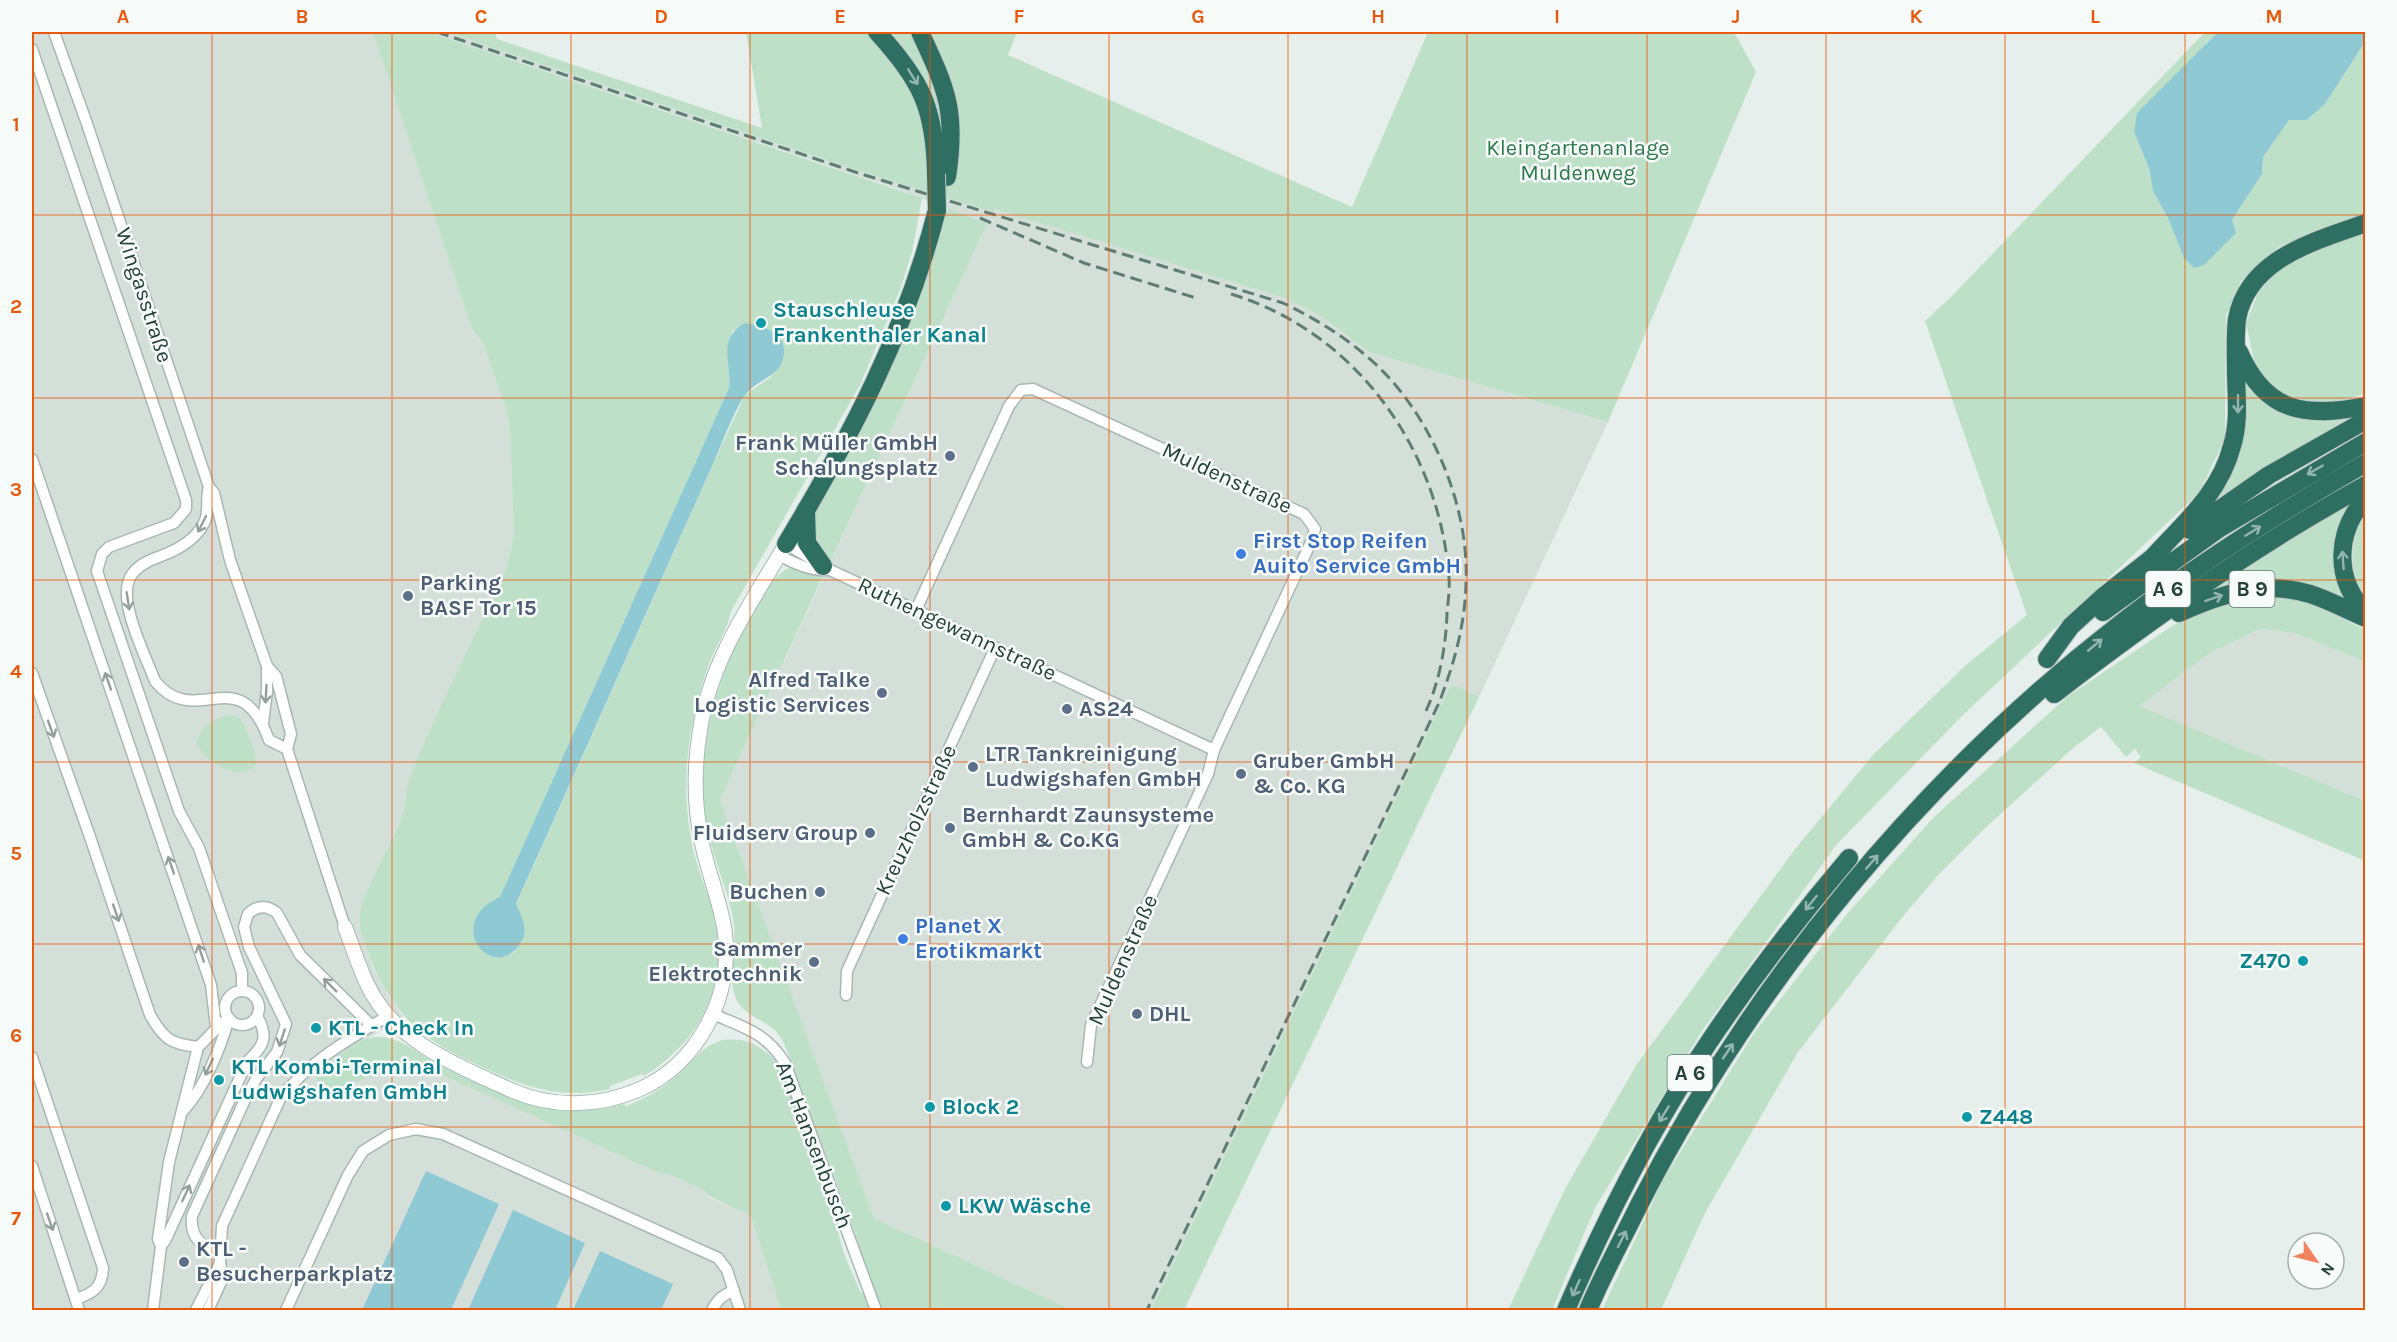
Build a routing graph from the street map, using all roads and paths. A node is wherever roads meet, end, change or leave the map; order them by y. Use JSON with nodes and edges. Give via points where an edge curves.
{"nodes":[{"id":1,"x":54,"y":32,"type":"edge"},
{"id":2,"x":877,"y":32,"type":"edge"},
{"id":3,"x":920,"y":32,"type":"edge"},
{"id":4,"x":32,"y":49,"type":"edge"},
{"id":5,"x":941,"y":176,"type":"junction"},
{"id":6,"x":2366,"y":223,"type":"edge"},
{"id":7,"x":2237,"y":345,"type":"junction"},
{"id":8,"x":2366,"y":406,"type":"edge"},
{"id":9,"x":2366,"y":420,"type":"edge"},
{"id":10,"x":2366,"y":442,"type":"edge"},
{"id":11,"x":32,"y":459,"type":"edge"},
{"id":12,"x":2366,"y":463,"type":"edge"},
{"id":13,"x":2366,"y":484,"type":"edge"},
{"id":14,"x":208,"y":487,"type":"junction"},
{"id":15,"x":2366,"y":498,"type":"edge"},
{"id":16,"x":806,"y":510,"type":"junction"},
{"id":17,"x":782,"y":549,"type":"junction"},
{"id":18,"x":2154,"y":556,"type":"junction"},
{"id":19,"x":827,"y":568,"type":"junction"},
{"id":20,"x":916,"y":610,"type":"junction"},
{"id":21,"x":2366,"y":612,"type":"edge"},
{"id":22,"x":2366,"y":618,"type":"edge"},
{"id":23,"x":2142,"y":630,"type":"junction"},
{"id":24,"x":995,"y":648,"type":"junction"},
{"id":25,"x":267,"y":666,"type":"junction"},
{"id":26,"x":32,"y":673,"type":"edge"},
{"id":27,"x":263,"y":723,"type":"junction"},
{"id":28,"x":1988,"y":739,"type":"junction"},
{"id":29,"x":287,"y":749,"type":"junction"},
{"id":30,"x":1214,"y":750,"type":"junction"},
{"id":31,"x":1849,"y":858,"type":"dead end"},
{"id":32,"x":345,"y":927,"type":"joint"},
{"id":33,"x":212,"y":985,"type":"junction"},
{"id":34,"x":242,"y":991,"type":"junction"},
{"id":35,"x":846,"y":995,"type":"dead end"},
{"id":36,"x":230,"y":997,"type":"junction"},
{"id":37,"x":713,"y":1014,"type":"junction"},
{"id":38,"x":257,"y":1016,"type":"junction"},
{"id":39,"x":388,"y":1016,"type":"junction"},
{"id":40,"x":229,"y":1018,"type":"junction"},
{"id":41,"x":372,"y":1026,"type":"junction"},
{"id":42,"x":216,"y":1027,"type":"junction"},
{"id":43,"x":198,"y":1047,"type":"junction"},
{"id":44,"x":32,"y":1057,"type":"edge"},
{"id":45,"x":1087,"y":1062,"type":"dead end"},
{"id":46,"x":183,"y":1112,"type":"junction"},
{"id":47,"x":32,"y":1166,"type":"edge"},
{"id":48,"x":161,"y":1246,"type":"junction"},
{"id":49,"x":219,"y":1251,"type":"junction"},
{"id":50,"x":220,"y":1263,"type":"junction"},
{"id":51,"x":734,"y":1290,"type":"junction"},
{"id":52,"x":78,"y":1305,"type":"edge"},
{"id":53,"x":153,"y":1311,"type":"edge"},
{"id":54,"x":196,"y":1311,"type":"edge"},
{"id":55,"x":208,"y":1311,"type":"edge"},
{"id":56,"x":286,"y":1311,"type":"edge"},
{"id":57,"x":712,"y":1311,"type":"edge"},
{"id":58,"x":740,"y":1311,"type":"edge"},
{"id":59,"x":876,"y":1311,"type":"edge"},
{"id":60,"x":1566,"y":1311,"type":"edge"},
{"id":61,"x":1588,"y":1311,"type":"edge"}],
"edges":[{"from":1,"to":14,"type":"street","name":"Wingasstraße"},
{"from":2,"to":5,"type":"highway","one_way":true,"via":[[908,68],[924,95]]},
{"from":3,"to":5,"type":"highway","via":[[950,108],[951,149]]},
{"from":4,"to":34,"type":"street","via":[[186,500],[186,509],[174,523],[109,547],[102,554],[97,571],[179,811],[199,848],[242,973]]},
{"from":5,"to":16,"type":"highway","bridge":true,"via":[[937,210],[907,309],[865,402]]},
{"from":6,"to":7,"type":"highway","via":[[2303,246],[2265,270],[2248,290],[2241,306]]},
{"from":7,"to":8,"type":"highway","via":[[2257,385],[2282,404],[2322,412]]},
{"from":7,"to":18,"type":"highway","number":"A 6","one_way":true,"via":[[2237,417],[2227,463],[2207,499]]},
{"from":9,"to":18,"type":"highway","via":[[2269,475]]},
{"from":10,"to":18,"type":"highway","number":"A 6","one_way":true,"via":[[2220,528],[2133,589],[2047,659],[2072,626]]},
{"from":33,"to":11,"type":"street","one_way":true},
{"from":28,"to":12,"type":"highway","number":"A 6","one_way":true,"via":[[2119,625],[2214,556]]},
{"from":13,"to":23,"type":"highway","via":[[2259,548]]},
{"from":14,"to":25,"type":"street","via":[[214,493],[230,560]]},
{"from":14,"to":27,"type":"street","name":"Wingasstraße","one_way":true,"via":[[205,523],[176,550],[150,560],[129,578],[127,605],[154,681],[163,692],[189,701],[227,696],[246,702]]},
{"from":21,"to":15,"type":"highway","one_way":true,"via":[[2348,586],[2342,556],[2347,525]]},
{"from":16,"to":17,"type":"highway"},
{"from":16,"to":19,"type":"highway","via":[[807,543]]},
{"from":17,"to":19,"type":"street","name":"Ruthengewannstraße"},
{"from":17,"to":37,"type":"street","via":[[722,656],[700,729],[697,816],[726,944],[723,982]]},
{"from":19,"to":20,"type":"street","name":"Ruthengewannstraße"},
{"from":20,"to":24,"type":"street","name":"Ruthengewannstraße"},
{"from":20,"to":30,"type":"street","name":"Muldenstraße","via":[[1009,406],[1021,390],[1033,389],[1304,514],[1315,529],[1312,540]]},
{"from":23,"to":22,"type":"highway","number":"B 9","one_way":true,"via":[[2204,601],[2256,588],[2309,594]]},
{"from":23,"to":28,"type":"highway","via":[[2016,725]]},
{"from":24,"to":30,"type":"street","name":"Ruthengewannstraße"},
{"from":24,"to":35,"type":"street","name":"Kreuzholzstraße","via":[[847,971]]},
{"from":25,"to":27,"type":"street","one_way":true},
{"from":25,"to":29,"type":"street","via":[[276,676],[291,734]]},
{"from":26,"to":43,"type":"street","one_way":true,"via":[[150,1015],[169,1041]]},
{"from":27,"to":29,"type":"street","name":"Wingasstraße","via":[[269,740]]},
{"from":61,"to":28,"type":"highway","number":"A 6","one_way":true,"via":[[1664,1158],[1726,1053],[1767,994],[1872,861]]},
{"from":29,"to":32,"type":"street"},
{"from":30,"to":45,"type":"street","name":"Muldenstraße","via":[[1208,774],[1091,1025]]},
{"from":31,"to":60,"type":"highway","number":"A 6","one_way":true,"via":[[1776,947],[1708,1043],[1648,1141]]},
{"from":32,"to":39,"type":"street","via":[[368,986]]},
{"from":33,"to":36,"type":"street"},
{"from":33,"to":42,"type":"street"},
{"from":34,"to":36,"type":"street"},
{"from":34,"to":38,"type":"street","via":[[257,1000]]},
{"from":36,"to":40,"type":"street","via":[[226,1005]]},
{"from":37,"to":39,"type":"street","via":[[680,1061],[639,1090],[607,1100],[572,1104],[531,1097],[440,1056]]},
{"from":37,"to":59,"type":"street","name":"Am Hansenbusch","via":[[764,1037],[785,1063]]},
{"from":38,"to":40,"type":"street","via":[[250,1023],[241,1024]]},
{"from":48,"to":38,"type":"street","one_way":true,"via":[[247,1062],[262,1045],[264,1027]]},
{"from":39,"to":41,"type":"street"},
{"from":40,"to":42,"type":"street"},
{"from":40,"to":46,"type":"street","one_way":true,"via":[[194,1099]]},
{"from":41,"to":49,"type":"street","via":[[332,1050],[280,1099],[222,1226]]},
{"from":41,"to":49,"type":"street","one_way":true,"via":[[300,955],[277,913],[265,907],[253,909],[245,920],[245,936],[286,1024],[278,1052],[256,1079],[192,1216],[191,1227],[198,1241]]},
{"from":42,"to":43,"type":"street"},
{"from":43,"to":46,"type":"street"},
{"from":44,"to":52,"type":"street","via":[[103,1268],[102,1281]]},
{"from":46,"to":48,"type":"street","via":[[169,1162],[158,1239]]},
{"from":47,"to":52,"type":"street","one_way":true},
{"from":48,"to":53,"type":"street"},
{"from":49,"to":50,"type":"street"},
{"from":50,"to":54,"type":"street"},
{"from":50,"to":55,"type":"street","via":[[223,1278]]},
{"from":51,"to":56,"type":"street","via":[[727,1270],[706,1251],[443,1134],[416,1129],[389,1135],[363,1151],[348,1175]]},
{"from":51,"to":57,"type":"street","via":[[715,1302]]},
{"from":51,"to":58,"type":"street"}]}
